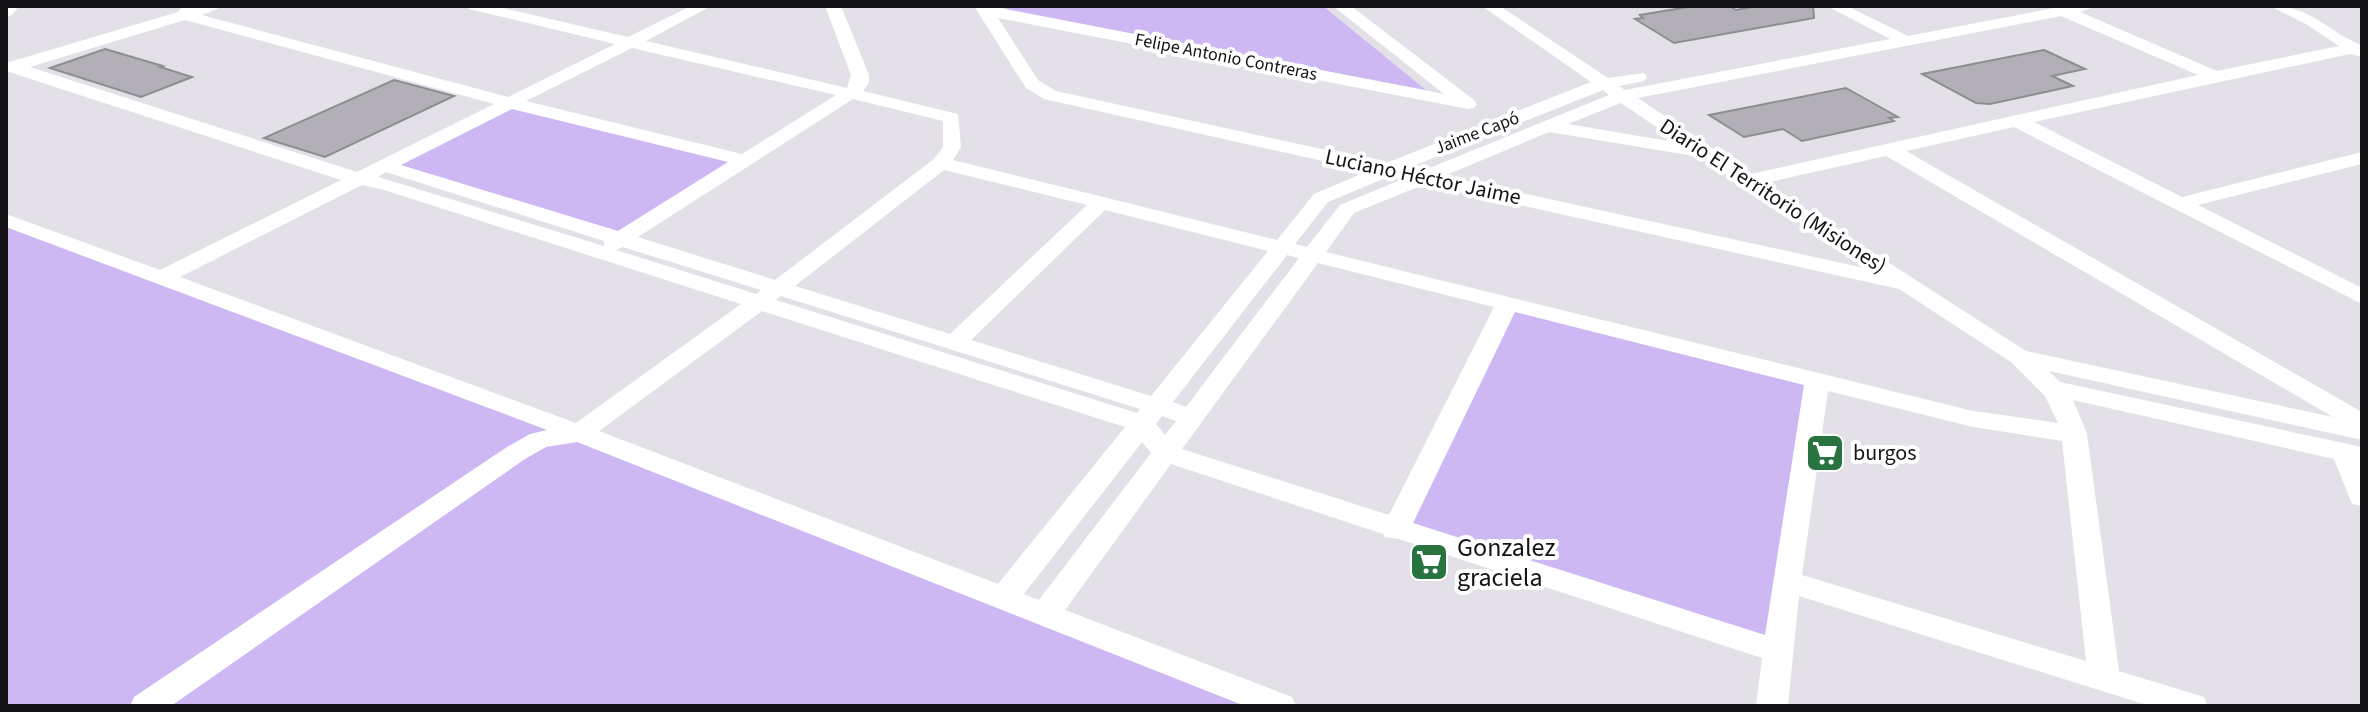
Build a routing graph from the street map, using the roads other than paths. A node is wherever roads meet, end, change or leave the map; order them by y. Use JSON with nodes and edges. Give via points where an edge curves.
{"nodes":[{"id":1,"x":11,"y":6,"type":"edge"},
{"id":2,"x":216,"y":6,"type":"edge"},
{"id":3,"x":474,"y":6,"type":"edge"},
{"id":4,"x":703,"y":6,"type":"edge"},
{"id":5,"x":833,"y":6,"type":"edge"},
{"id":6,"x":1341,"y":6,"type":"edge"},
{"id":7,"x":1490,"y":6,"type":"edge"},
{"id":8,"x":1835,"y":6,"type":"edge"},
{"id":9,"x":2089,"y":6,"type":"edge"},
{"id":10,"x":2278,"y":6,"type":"edge"},
{"id":11,"x":558,"y":7,"type":"edge"},
{"id":12,"x":984,"y":8,"type":"edge"},
{"id":13,"x":2006,"y":10,"type":"edge"},
{"id":14,"x":187,"y":11,"type":"edge"},
{"id":15,"x":2063,"y":11,"type":"junction"},
{"id":16,"x":6,"y":12,"type":"edge"},
{"id":17,"x":539,"y":22,"type":"junction"},
{"id":18,"x":1886,"y":30,"type":"junction"},
{"id":19,"x":1904,"y":40,"type":"junction"},
{"id":20,"x":628,"y":44,"type":"junction"},
{"id":21,"x":6,"y":47,"type":"edge"},
{"id":22,"x":2358,"y":51,"type":"edge"},
{"id":23,"x":40,"y":58,"type":"junction"},
{"id":24,"x":10,"y":68,"type":"edge"},
{"id":25,"x":2215,"y":76,"type":"junction"},
{"id":26,"x":1603,"y":84,"type":"junction"},
{"id":27,"x":853,"y":92,"type":"junction"},
{"id":28,"x":1621,"y":96,"type":"junction"},
{"id":29,"x":511,"y":103,"type":"junction"},
{"id":30,"x":1468,"y":104,"type":"junction"},
{"id":31,"x":2019,"y":122,"type":"junction"},
{"id":32,"x":1529,"y":126,"type":"junction"},
{"id":33,"x":1483,"y":129,"type":"junction"},
{"id":34,"x":1888,"y":149,"type":"junction"},
{"id":35,"x":1708,"y":154,"type":"junction"},
{"id":36,"x":2362,"y":158,"type":"edge"},
{"id":37,"x":746,"y":161,"type":"junction"},
{"id":38,"x":941,"y":163,"type":"junction"},
{"id":39,"x":386,"y":166,"type":"junction"},
{"id":40,"x":1389,"y":170,"type":"junction"},
{"id":41,"x":1423,"y":177,"type":"junction"},
{"id":42,"x":360,"y":180,"type":"junction"},
{"id":43,"x":1748,"y":181,"type":"junction"},
{"id":44,"x":1102,"y":202,"type":"junction"},
{"id":45,"x":2180,"y":204,"type":"junction"},
{"id":46,"x":6,"y":220,"type":"edge"},
{"id":47,"x":620,"y":239,"type":"junction"},
{"id":48,"x":1282,"y":246,"type":"junction"},
{"id":49,"x":598,"y":253,"type":"junction"},
{"id":50,"x":1312,"y":255,"type":"junction"},
{"id":51,"x":162,"y":277,"type":"junction"},
{"id":52,"x":1906,"y":284,"type":"junction"},
{"id":53,"x":778,"y":288,"type":"junction"},
{"id":54,"x":2362,"y":297,"type":"edge"},
{"id":55,"x":756,"y":302,"type":"junction"},
{"id":56,"x":1507,"y":305,"type":"junction"},
{"id":57,"x":954,"y":343,"type":"junction"},
{"id":58,"x":2019,"y":357,"type":"junction"},
{"id":59,"x":1817,"y":381,"type":"junction"},
{"id":60,"x":2054,"y":388,"type":"junction"},
{"id":61,"x":1148,"y":414,"type":"junction"},
{"id":62,"x":1192,"y":417,"type":"junction"},
{"id":63,"x":2362,"y":423,"type":"edge"},
{"id":64,"x":579,"y":433,"type":"junction"},
{"id":65,"x":2074,"y":434,"type":"junction"},
{"id":66,"x":2356,"y":446,"type":"edge"},
{"id":67,"x":1165,"y":453,"type":"junction"},
{"id":68,"x":2362,"y":497,"type":"edge"},
{"id":69,"x":1395,"y":530,"type":"junction"},
{"id":70,"x":1786,"y":581,"type":"junction"},
{"id":71,"x":1003,"y":599,"type":"junction"},
{"id":72,"x":1045,"y":615,"type":"junction"},
{"id":73,"x":1778,"y":651,"type":"junction"},
{"id":74,"x":2104,"y":679,"type":"junction"},
{"id":75,"x":146,"y":706,"type":"edge"},
{"id":76,"x":1280,"y":706,"type":"edge"},
{"id":77,"x":1772,"y":706,"type":"edge"},
{"id":78,"x":2192,"y":706,"type":"edge"}],
"edges":[{"from":1,"to":16,"type":"street"},
{"from":2,"to":14,"type":"street"},
{"from":3,"to":17,"type":"street"},
{"from":4,"to":20,"type":"street"},
{"from":5,"to":27,"type":"street","via":[[860,75]]},
{"from":6,"to":30,"type":"street"},
{"from":7,"to":26,"type":"street","name":"Diario El Territorio (Misiones)"},
{"from":8,"to":18,"type":"street"},
{"from":9,"to":15,"type":"street"},
{"from":10,"to":22,"type":"street"},
{"from":11,"to":17,"type":"street"},
{"from":12,"to":30,"type":"street","name":"Felipe Antonio Contreras"},
{"from":12,"to":40,"type":"street","name":"Luciano Héctor Jaime","via":[[1032,84],[1050,95]]},
{"from":13,"to":15,"type":"street"},
{"from":13,"to":18,"type":"street","name":"Jaime Capó"},
{"from":13,"to":19,"type":"street","name":"Jaime Capó"},
{"from":14,"to":23,"type":"street"},
{"from":14,"to":29,"type":"street"},
{"from":15,"to":25,"type":"street"},
{"from":17,"to":20,"type":"street"},
{"from":18,"to":19,"type":"street"},
{"from":18,"to":26,"type":"street","name":"Jaime Capó"},
{"from":19,"to":28,"type":"street","name":"Jaime Capó"},
{"from":20,"to":27,"type":"street"},
{"from":20,"to":29,"type":"street"},
{"from":21,"to":23,"type":"street"},
{"from":22,"to":25,"type":"street"},
{"from":23,"to":24,"type":"street"},
{"from":24,"to":42,"type":"street"},
{"from":25,"to":31,"type":"street"},
{"from":26,"to":28,"type":"street","name":"Diario El Territorio (Misiones)"},
{"from":26,"to":32,"type":"street","name":"Jaime Capó"},
{"from":27,"to":37,"type":"street"},
{"from":27,"to":38,"type":"street","via":[[952,118],[952,147]]},
{"from":28,"to":32,"type":"street","name":"Jaime Capó"},
{"from":28,"to":35,"type":"street","name":"Diario El Territorio (Misiones)"},
{"from":29,"to":37,"type":"street"},
{"from":29,"to":39,"type":"street"},
{"from":30,"to":33,"type":"street"},
{"from":31,"to":34,"type":"street"},
{"from":31,"to":45,"type":"street"},
{"from":32,"to":33,"type":"street","name":"Jaime Capó"},
{"from":32,"to":35,"type":"street"},
{"from":32,"to":41,"type":"street","name":"Jaime Capó"},
{"from":33,"to":40,"type":"street","name":"Jaime Capó"},
{"from":34,"to":43,"type":"street"},
{"from":34,"to":63,"type":"street"},
{"from":35,"to":43,"type":"street","name":"Diario El Territorio (Misiones)"},
{"from":36,"to":45,"type":"street"},
{"from":37,"to":47,"type":"street"},
{"from":38,"to":44,"type":"street"},
{"from":38,"to":53,"type":"street"},
{"from":39,"to":42,"type":"street"},
{"from":39,"to":47,"type":"street"},
{"from":40,"to":41,"type":"street","name":"Luciano Héctor Jaime"},
{"from":40,"to":48,"type":"street","name":"Jaime Capó","via":[[1321,198]]},
{"from":41,"to":50,"type":"street","name":"Jaime Capó","via":[[1347,209]]},
{"from":41,"to":52,"type":"street","name":"Luciano Héctor Jaime"},
{"from":42,"to":49,"type":"street"},
{"from":42,"to":51,"type":"street"},
{"from":43,"to":52,"type":"street","name":"Diario El Territorio (Misiones)"},
{"from":44,"to":48,"type":"street"},
{"from":44,"to":57,"type":"street"},
{"from":45,"to":54,"type":"street"},
{"from":46,"to":51,"type":"street"},
{"from":47,"to":49,"type":"street"},
{"from":47,"to":53,"type":"street"},
{"from":48,"to":50,"type":"street"},
{"from":48,"to":61,"type":"street","name":"Jaime Capó"},
{"from":49,"to":55,"type":"street"},
{"from":50,"to":56,"type":"street"},
{"from":50,"to":62,"type":"street","name":"Jaime Capó"},
{"from":51,"to":64,"type":"street"},
{"from":52,"to":58,"type":"street","name":"Diario El Territorio (Misiones)"},
{"from":53,"to":55,"type":"street"},
{"from":53,"to":57,"type":"street"},
{"from":55,"to":61,"type":"street"},
{"from":55,"to":64,"type":"street"},
{"from":56,"to":59,"type":"street"},
{"from":56,"to":69,"type":"street"},
{"from":57,"to":61,"type":"street"},
{"from":58,"to":60,"type":"street","name":"Diario El Territorio (Misiones)"},
{"from":58,"to":66,"type":"street"},
{"from":59,"to":65,"type":"street","via":[[1973,419]]},
{"from":59,"to":70,"type":"street"},
{"from":60,"to":65,"type":"street","via":[[2067,405]]},
{"from":60,"to":66,"type":"street"},
{"from":61,"to":62,"type":"street"},
{"from":61,"to":67,"type":"street"},
{"from":61,"to":71,"type":"street","name":"Jaime Capó"},
{"from":62,"to":67,"type":"street","name":"Jaime Capó"},
{"from":64,"to":71,"type":"street"},
{"from":64,"to":75,"type":"street","via":[[539,440],[516,453]]},
{"from":65,"to":74,"type":"street"},
{"from":66,"to":68,"type":"street"},
{"from":67,"to":69,"type":"street"},
{"from":67,"to":72,"type":"street","name":"Jaime Capó"},
{"from":69,"to":73,"type":"street"},
{"from":70,"to":73,"type":"street"},
{"from":70,"to":74,"type":"street"},
{"from":71,"to":72,"type":"street"},
{"from":72,"to":76,"type":"street"},
{"from":73,"to":77,"type":"street"},
{"from":74,"to":78,"type":"street"}]}
